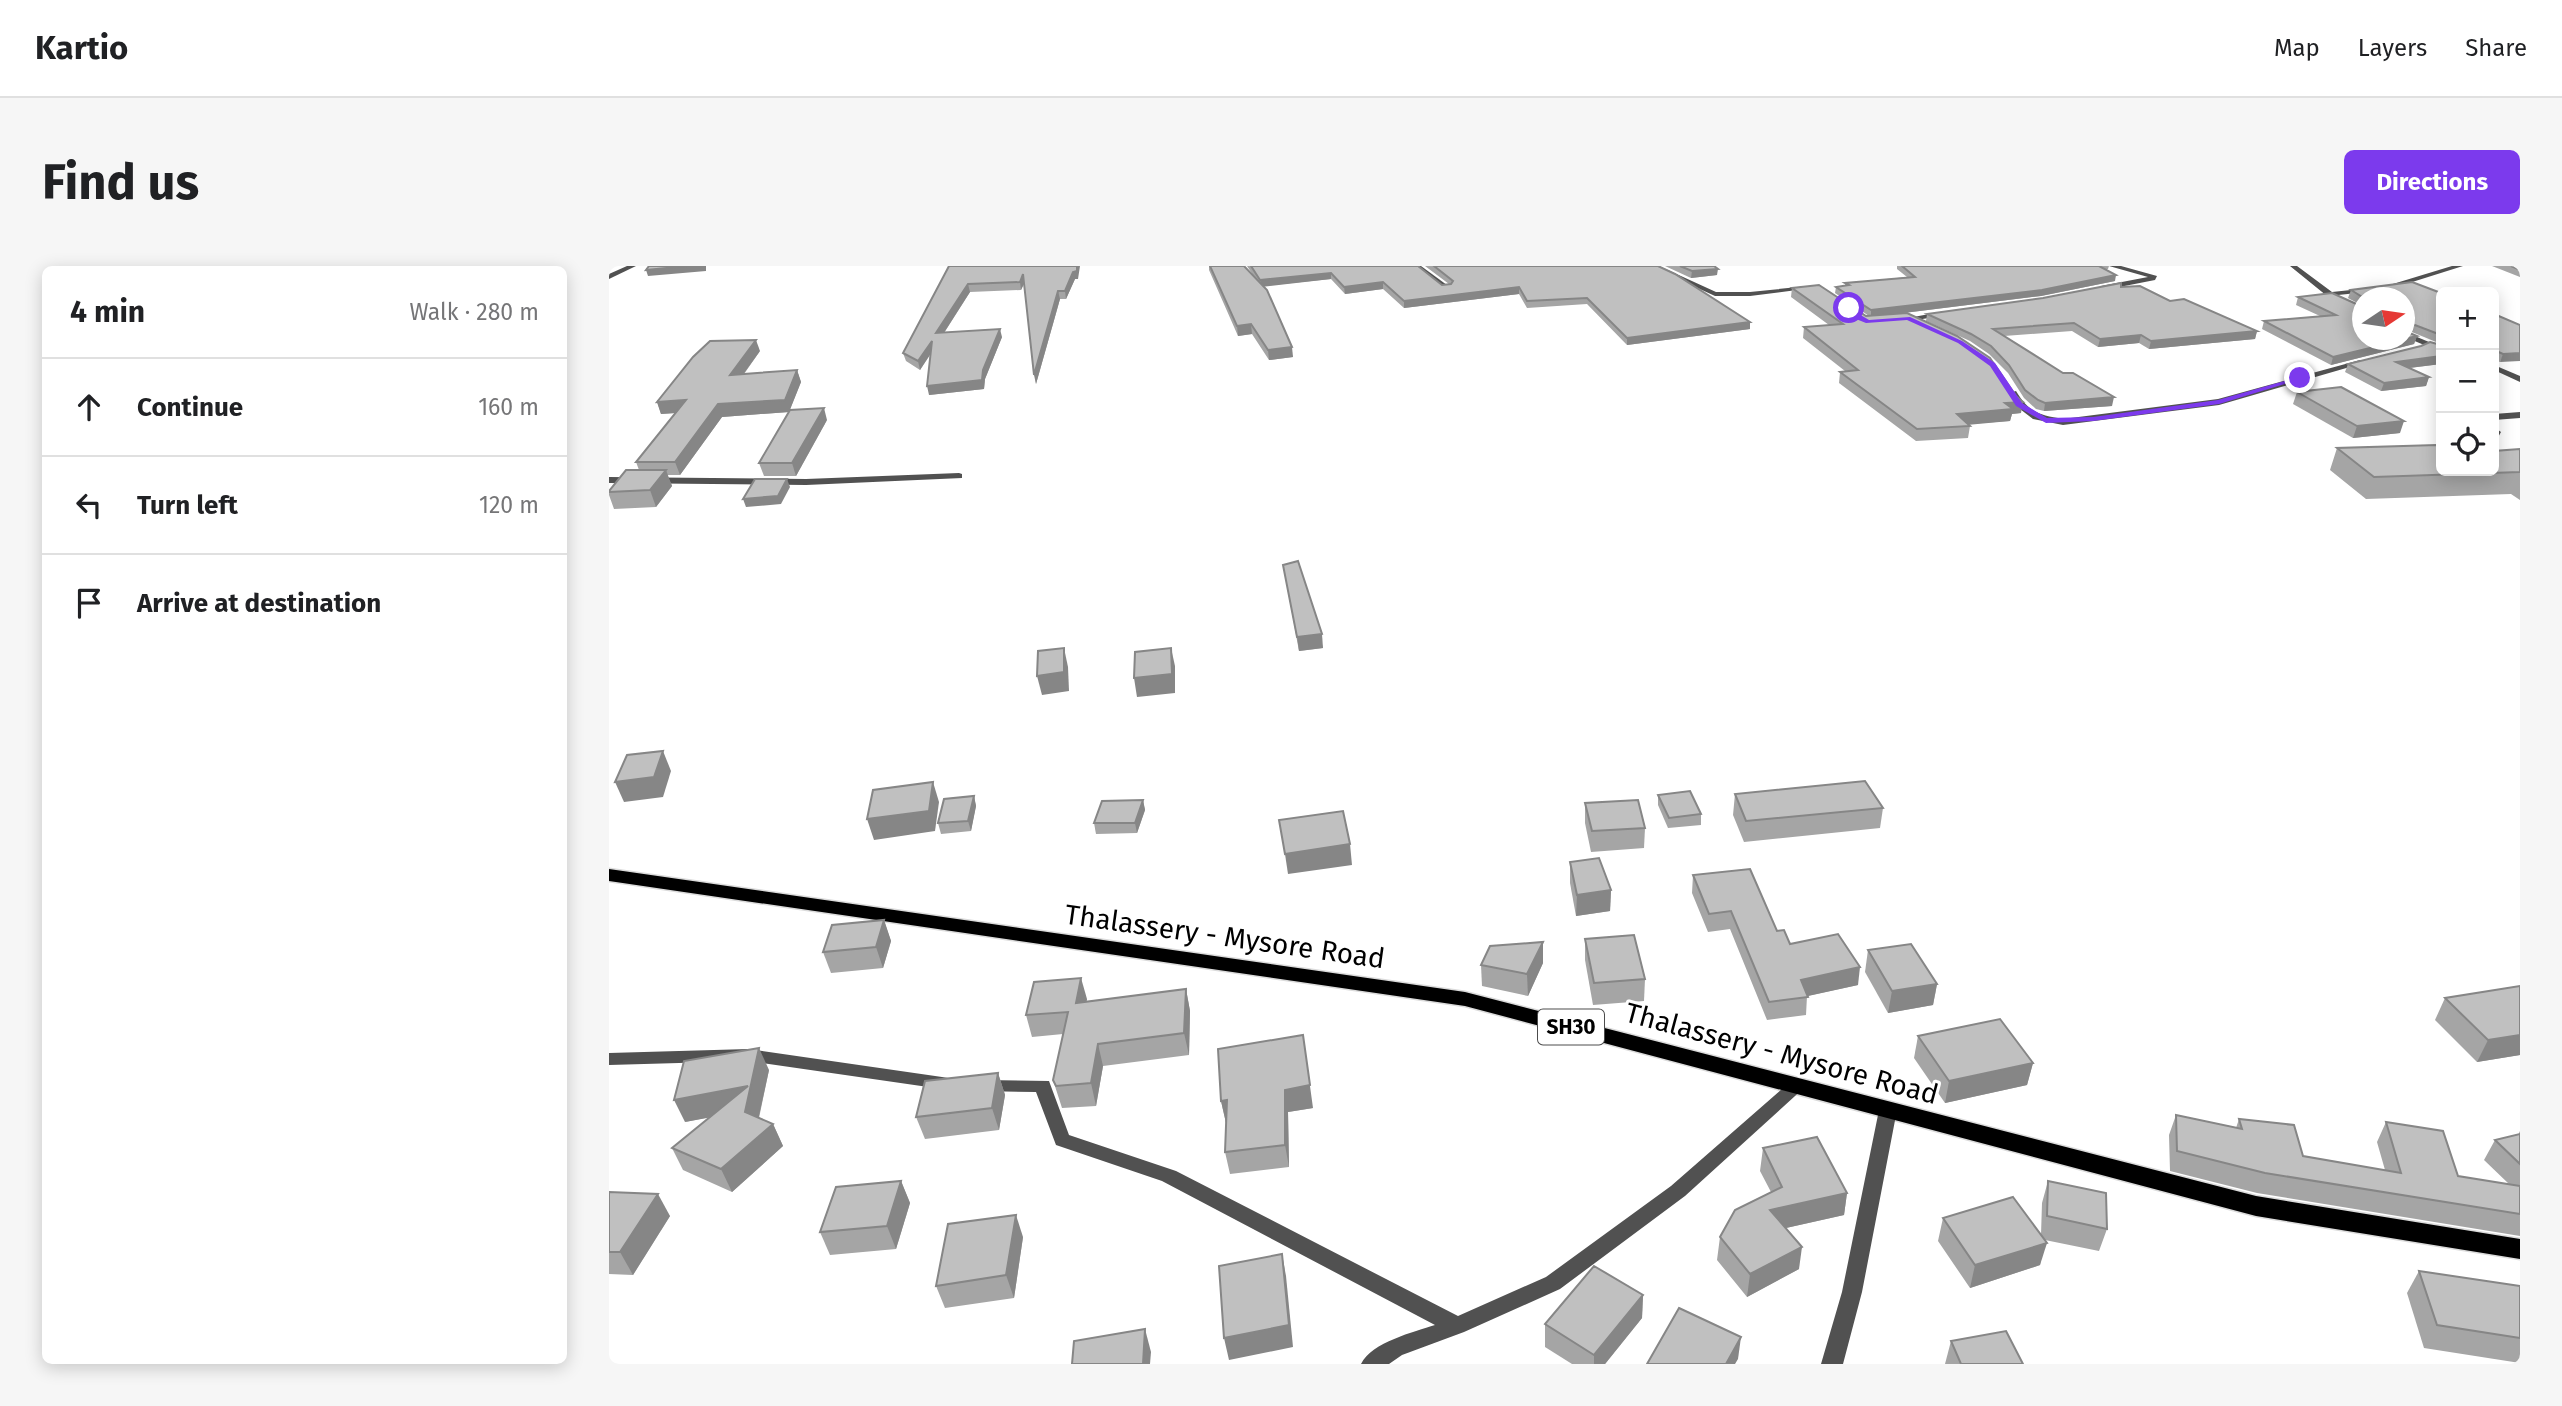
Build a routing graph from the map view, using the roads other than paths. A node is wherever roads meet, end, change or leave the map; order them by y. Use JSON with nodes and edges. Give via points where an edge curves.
{"nodes":[{"id":1,"x":633,"y":266,"type":"edge"},
{"id":2,"x":1417,"y":266,"type":"edge"},
{"id":3,"x":1653,"y":266,"type":"edge"},
{"id":4,"x":2112,"y":266,"type":"edge"},
{"id":5,"x":2293,"y":266,"type":"edge"},
{"id":6,"x":2461,"y":266,"type":"edge"},
{"id":7,"x":609,"y":277,"type":"edge"},
{"id":8,"x":1447,"y":288,"type":"edge"},
{"id":9,"x":1819,"y":288,"type":"edge"},
{"id":10,"x":2100,"y":289,"type":"edge"},
{"id":11,"x":2330,"y":294,"type":"junction"},
{"id":12,"x":2352,"y":306,"type":"edge"},
{"id":13,"x":1951,"y":312,"type":"edge"},
{"id":14,"x":1907,"y":318,"type":"junction"},
{"id":15,"x":1894,"y":320,"type":"edge"},
{"id":16,"x":1928,"y":328,"type":"edge"},
{"id":17,"x":2415,"y":340,"type":"edge"},
{"id":18,"x":2425,"y":345,"type":"junction"},
{"id":19,"x":2436,"y":348,"type":"edge"},
{"id":20,"x":2415,"y":351,"type":"edge"},
{"id":21,"x":2370,"y":360,"type":"edge"},
{"id":22,"x":2499,"y":369,"type":"edge"},
{"id":23,"x":2520,"y":379,"type":"edge"},
{"id":24,"x":2005,"y":381,"type":"edge"},
{"id":25,"x":2520,"y":415,"type":"edge"},
{"id":26,"x":2499,"y":417,"type":"edge"},
{"id":27,"x":959,"y":476,"type":"dead end"},
{"id":28,"x":609,"y":481,"type":"edge"},
{"id":29,"x":609,"y":875,"type":"edge"},
{"id":30,"x":609,"y":1059,"type":"edge"},
{"id":31,"x":1797,"y":1086,"type":"junction"},
{"id":32,"x":1888,"y":1110,"type":"junction"},
{"id":33,"x":2520,"y":1249,"type":"edge"},
{"id":34,"x":1457,"y":1326,"type":"junction"},
{"id":35,"x":1372,"y":1364,"type":"edge"},
{"id":36,"x":1832,"y":1364,"type":"edge"}],
"edges":[{"from":1,"to":7,"type":"street"},
{"from":2,"to":8,"type":"street"},
{"from":3,"to":9,"type":"street","via":[[1715,294]]},
{"from":4,"to":10,"type":"street","via":[[2153,276]]},
{"from":5,"to":11,"type":"street"},
{"from":6,"to":11,"type":"street","via":[[2402,284]]},
{"from":11,"to":12,"type":"street"},
{"from":13,"to":14,"type":"street"},
{"from":14,"to":15,"type":"street"},
{"from":14,"to":16,"type":"street"},
{"from":17,"to":18,"type":"street"},
{"from":18,"to":19,"type":"street"},
{"from":18,"to":20,"type":"street"},
{"from":21,"to":24,"type":"street","via":[[2219,402],[2063,422],[2036,417],[2019,404]]},
{"from":22,"to":23,"type":"street"},
{"from":25,"to":26,"type":"street"},
{"from":27,"to":28,"type":"street","via":[[806,482]]},
{"from":29,"to":31,"type":"main road","name":"Thalassery - Mysore Road","number":"SH30","via":[[1465,999]]},
{"from":30,"to":34,"type":"street","via":[[749,1055],[965,1086],[1044,1086],[1062,1140],[1169,1176]]},
{"from":31,"to":32,"type":"main road","name":"Thalassery - Mysore Road","number":"SH30"},
{"from":31,"to":34,"type":"street","via":[[1678,1191],[1553,1283]]},
{"from":32,"to":33,"type":"main road","name":"Thalassery - Mysore Road","number":"SH30","via":[[2256,1206]]},
{"from":32,"to":36,"type":"street"},
{"from":34,"to":35,"type":"street","via":[[1395,1348]]}]}
